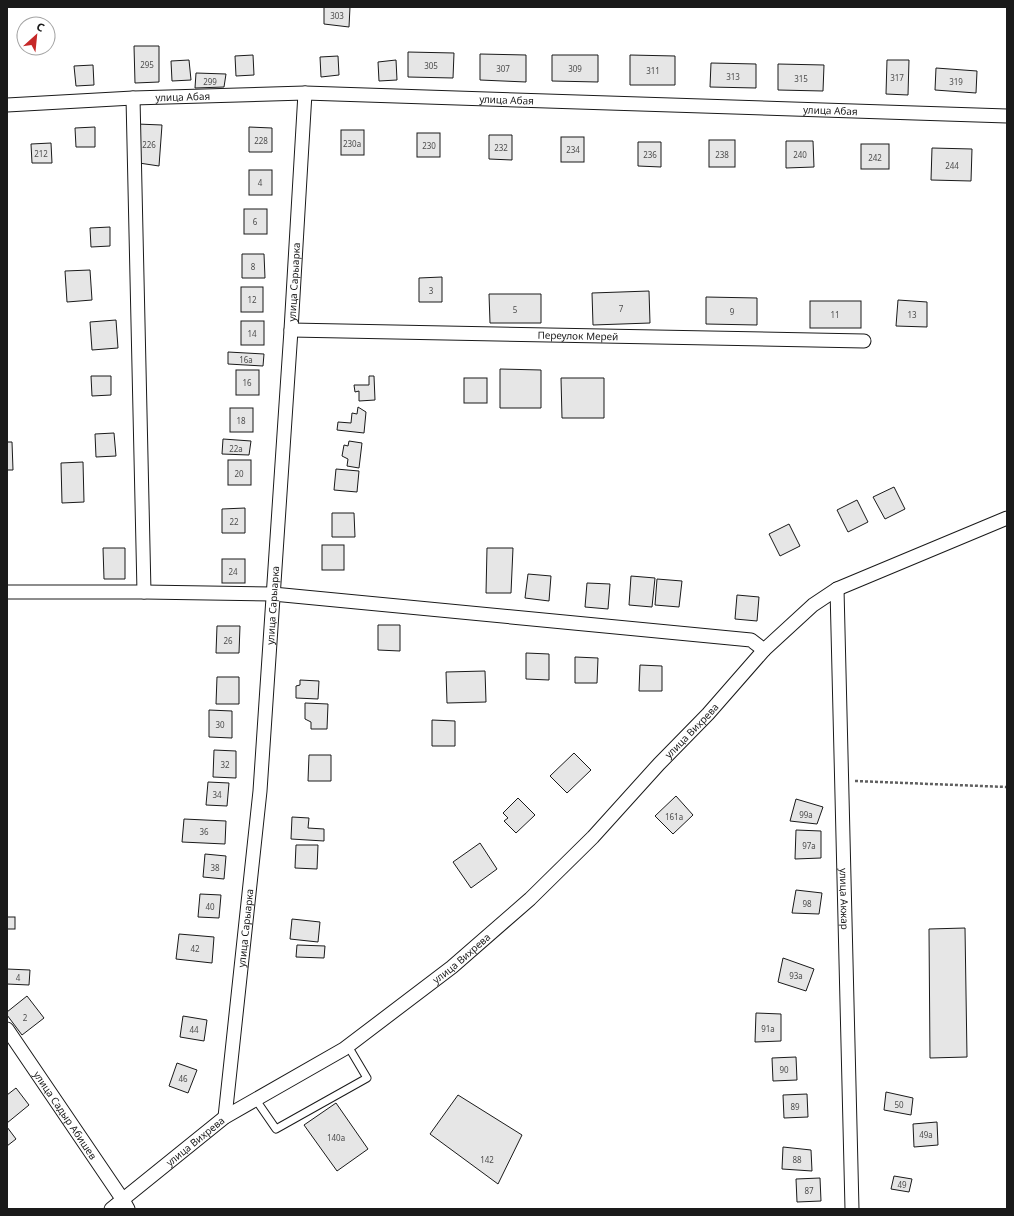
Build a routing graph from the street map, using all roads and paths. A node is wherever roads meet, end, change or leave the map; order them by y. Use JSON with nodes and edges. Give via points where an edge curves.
{"nodes":[{"id":1,"x":305,"y":93,"type":"junction"},
{"id":2,"x":133,"y":98,"type":"junction"},
{"id":3,"x":7,"y":105,"type":"edge"},
{"id":4,"x":1007,"y":116,"type":"edge"},
{"id":5,"x":291,"y":330,"type":"junction"},
{"id":6,"x":864,"y":341,"type":"dead end"},
{"id":7,"x":1007,"y":518,"type":"edge"},
{"id":8,"x":837,"y":589,"type":"junction"},
{"id":9,"x":7,"y":592,"type":"edge"},
{"id":10,"x":144,"y":592,"type":"junction"},
{"id":11,"x":272,"y":594,"type":"junction"},
{"id":12,"x":764,"y":650,"type":"junction"},
{"id":13,"x":843,"y":780,"type":"junction"},
{"id":14,"x":1007,"y":787,"type":"edge"},
{"id":15,"x":7,"y":1029,"type":"edge"},
{"id":16,"x":348,"y":1046,"type":"junction"},
{"id":17,"x":256,"y":1100,"type":"junction"},
{"id":18,"x":225,"y":1118,"type":"junction"},
{"id":19,"x":125,"y":1205,"type":"edge"},
{"id":20,"x":111,"y":1209,"type":"edge"},
{"id":21,"x":852,"y":1209,"type":"edge"}],
"edges":[{"from":1,"to":2,"type":"street","name":"улица Абая"},
{"from":1,"to":4,"type":"street","name":"улица Абая"},
{"from":1,"to":5,"type":"street","name":"улица Сарыарка"},
{"from":2,"to":3,"type":"street","name":"улица Абая"},
{"from":2,"to":10,"type":"street"},
{"from":5,"to":6,"type":"street","name":"Переулок Мерей"},
{"from":5,"to":11,"type":"street","name":"улица Сарыарка"},
{"from":7,"to":8,"type":"street","name":"улица Вихрева"},
{"from":8,"to":12,"type":"street","name":"улица Вихрева","via":[[813,605]]},
{"from":8,"to":13,"type":"street","name":"улица Акжар"},
{"from":9,"to":10,"type":"street"},
{"from":10,"to":11,"type":"street"},
{"from":11,"to":12,"type":"street","via":[[751,640]]},
{"from":11,"to":18,"type":"street","name":"улица Сарыарка","via":[[260,791]]},
{"from":12,"to":16,"type":"street","name":"улица Вихрева","via":[[593,837],[530,899],[452,967]]},
{"from":13,"to":14,"type":"path"},
{"from":13,"to":21,"type":"street","name":"улица Акжар"},
{"from":15,"to":19,"type":"street","name":"улица Садыр Абишев"},
{"from":16,"to":17,"type":"street","name":"улица Вихрева"},
{"from":16,"to":17,"type":"lane","via":[[367,1078],[276,1128]]},
{"from":17,"to":18,"type":"street","name":"улица Вихрева"},
{"from":18,"to":19,"type":"street","name":"улица Вихрева"},
{"from":19,"to":20,"type":"street","name":"улица Вихрева"}]}
